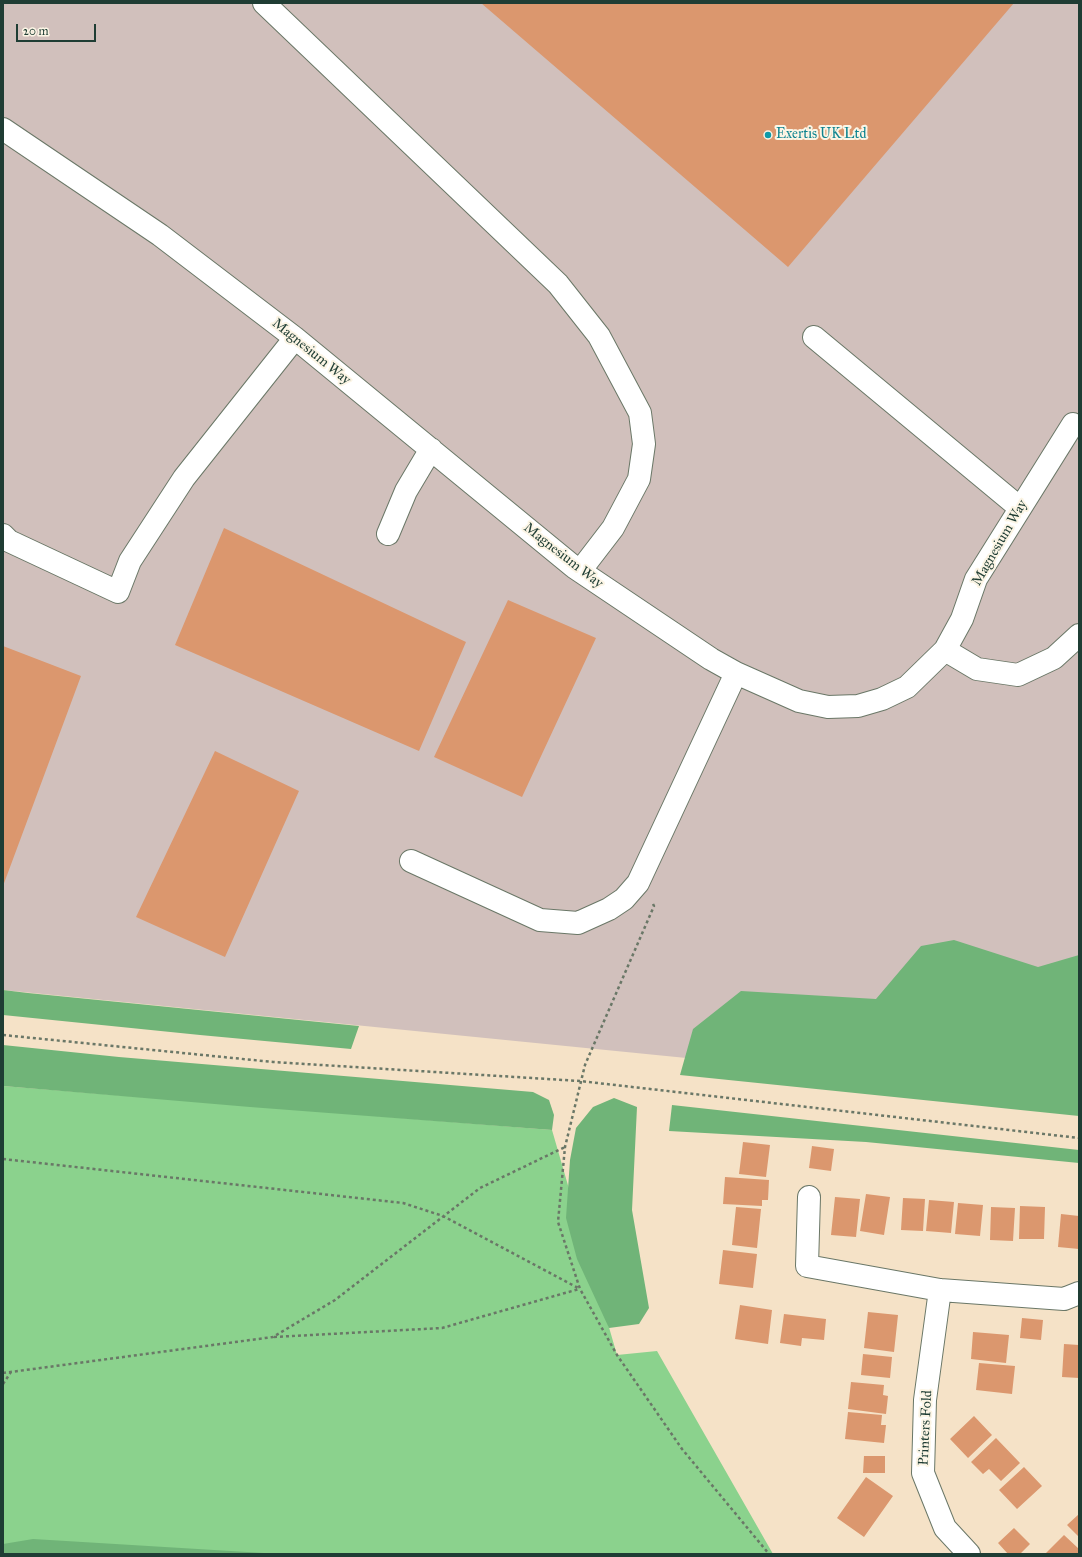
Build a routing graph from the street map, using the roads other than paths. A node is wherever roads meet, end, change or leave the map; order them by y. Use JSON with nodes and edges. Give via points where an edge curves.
{"nodes":[{"id":1,"x":264,"y":3,"type":"edge"},
{"id":2,"x":3,"y":129,"type":"edge"},
{"id":3,"x":814,"y":337,"type":"dead end"},
{"id":4,"x":295,"y":338,"type":"junction"},
{"id":5,"x":1073,"y":424,"type":"dead end"},
{"id":6,"x":431,"y":449,"type":"junction"},
{"id":7,"x":1020,"y":508,"type":"junction"},
{"id":8,"x":3,"y":534,"type":"edge"},
{"id":9,"x":388,"y":534,"type":"dead end"},
{"id":10,"x":580,"y":571,"type":"junction"},
{"id":11,"x":1079,"y":635,"type":"edge"},
{"id":12,"x":945,"y":650,"type":"junction"},
{"id":13,"x":736,"y":673,"type":"junction"},
{"id":14,"x":411,"y":861,"type":"dead end"},
{"id":15,"x":809,"y":1197,"type":"dead end"},
{"id":16,"x":940,"y":1290,"type":"junction"},
{"id":17,"x":1079,"y":1293,"type":"edge"},
{"id":18,"x":969,"y":1554,"type":"edge"}],
"edges":[{"from":1,"to":10,"type":"street","via":[[558,284],[599,336],[640,413],[644,444],[638,479],[613,528]]},
{"from":2,"to":4,"type":"street","name":"Magnesium Way","via":[[160,235]]},
{"from":3,"to":7,"type":"street"},
{"from":4,"to":6,"type":"street","name":"Magnesium Way"},
{"from":4,"to":8,"type":"street","via":[[184,478],[130,561],[118,592],[9,541]]},
{"from":5,"to":7,"type":"street","name":"Magnesium Way"},
{"from":6,"to":9,"type":"street","via":[[406,492]]},
{"from":6,"to":10,"type":"street","name":"Magnesium Way"},
{"from":7,"to":12,"type":"street","name":"Magnesium Way","via":[[976,579],[962,618]]},
{"from":10,"to":13,"type":"street","name":"Magnesium Way"},
{"from":11,"to":12,"type":"street","via":[[1054,658],[1018,675],[977,669]]},
{"from":12,"to":13,"type":"street","name":"Magnesium Way","via":[[907,687],[882,699],[858,706],[828,707],[799,701]]},
{"from":13,"to":14,"type":"street","via":[[638,882],[624,899],[609,909],[578,923],[540,920]]},
{"from":15,"to":16,"type":"street","via":[[807,1266]]},
{"from":16,"to":17,"type":"street","via":[[1064,1299]]},
{"from":16,"to":18,"type":"street","name":"Printers Fold","via":[[926,1400],[923,1473],[945,1528]]}]}
